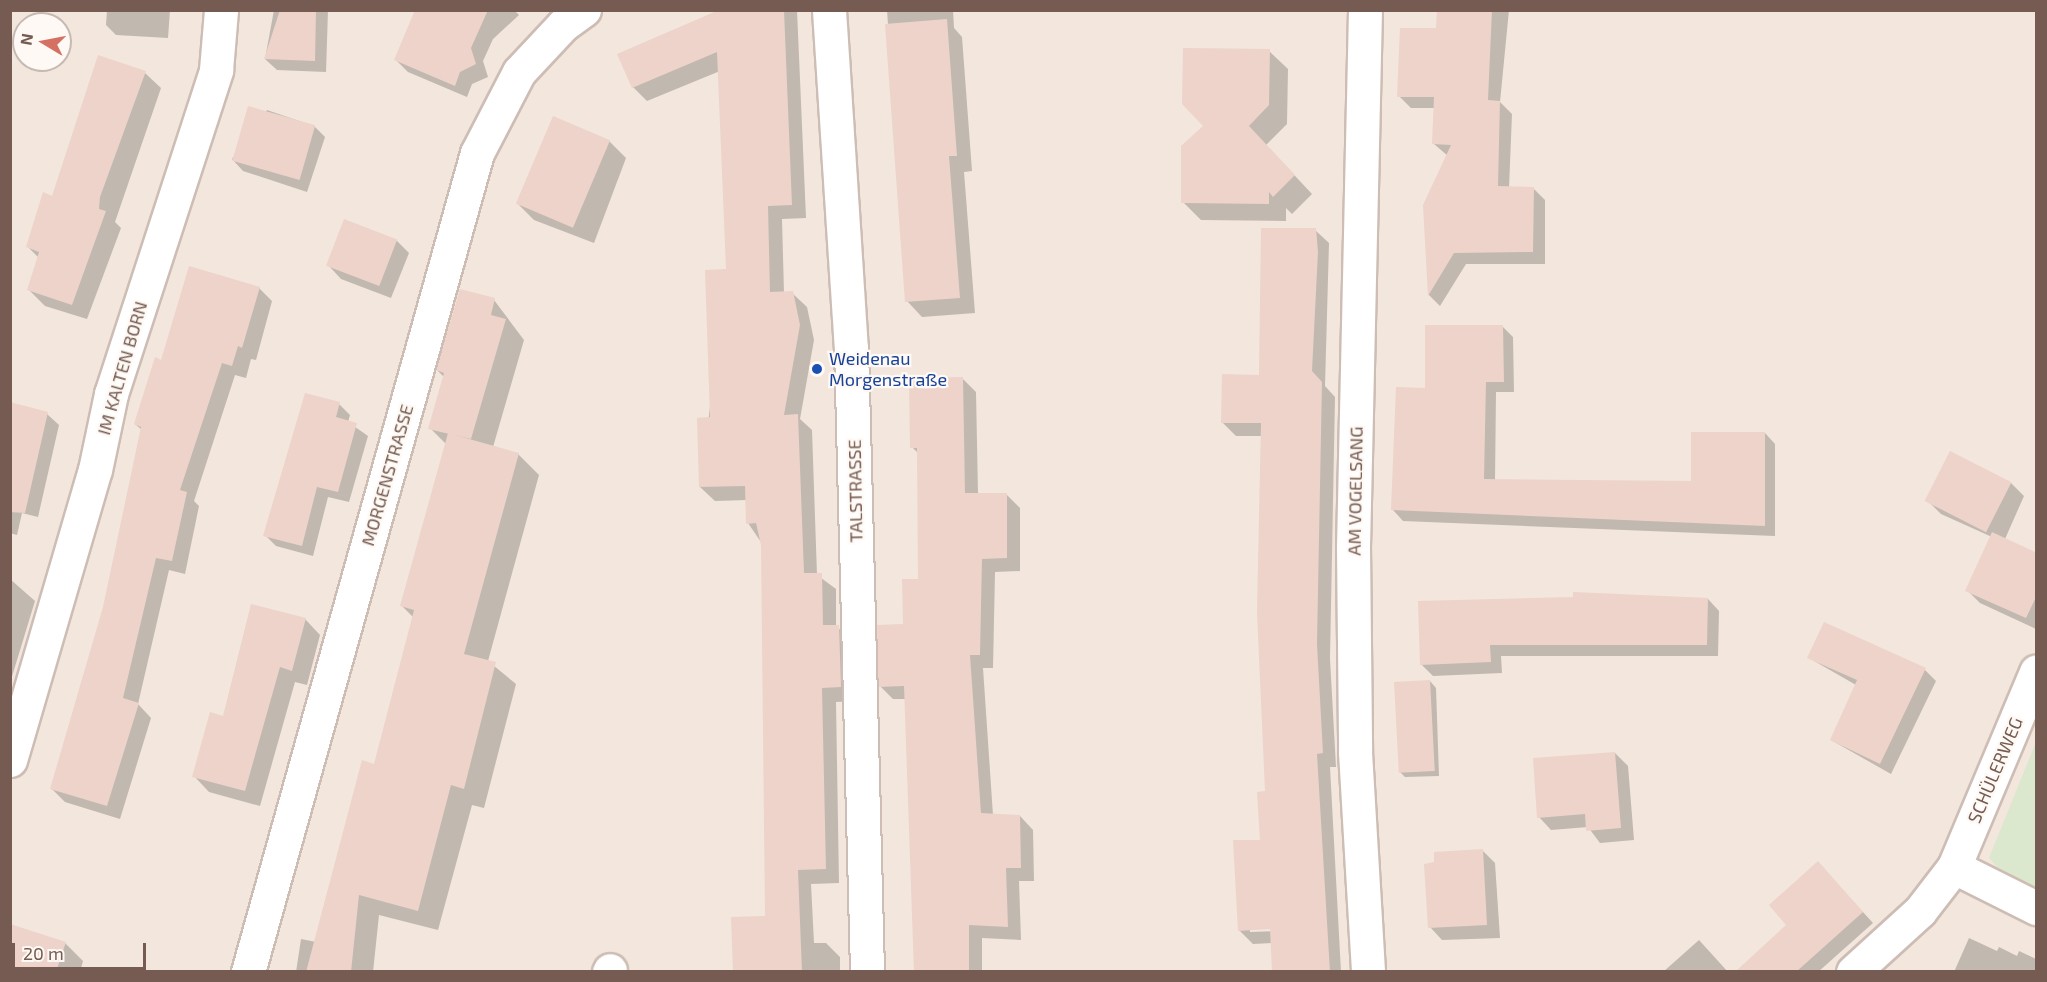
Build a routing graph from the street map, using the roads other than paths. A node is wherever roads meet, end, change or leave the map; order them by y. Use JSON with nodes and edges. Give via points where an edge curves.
{"nodes":[{"id":1,"x":221,"y":10,"type":"edge"},
{"id":2,"x":584,"y":10,"type":"edge"},
{"id":3,"x":829,"y":10,"type":"edge"},
{"id":4,"x":1365,"y":10,"type":"edge"},
{"id":5,"x":2037,"y":672,"type":"edge"},
{"id":6,"x":10,"y":760,"type":"edge"},
{"id":7,"x":1954,"y":867,"type":"junction"},
{"id":8,"x":2037,"y":908,"type":"edge"},
{"id":9,"x":248,"y":972,"type":"edge"},
{"id":10,"x":867,"y":972,"type":"edge"},
{"id":11,"x":1368,"y":972,"type":"edge"},
{"id":12,"x":1853,"y":972,"type":"edge"}],
"edges":[{"from":1,"to":6,"type":"street","name":"IM KALTEN BORN","via":[[216,70],[111,394],[95,470]]},
{"from":2,"to":9,"type":"street","name":"MORGENSTRASSE","via":[[563,25],[519,72],[477,153]]},
{"from":3,"to":10,"type":"street","name":"TALSTRASSE","via":[[851,348]]},
{"from":4,"to":11,"type":"street","name":"AM VOGELSANG","via":[[1353,557],[1355,752]]},
{"from":5,"to":7,"type":"street","name":"SCHÜLERWEG"},
{"from":7,"to":8,"type":"street"},
{"from":7,"to":12,"type":"street","name":"SCHÜLERWEG","via":[[1920,911]]}]}
